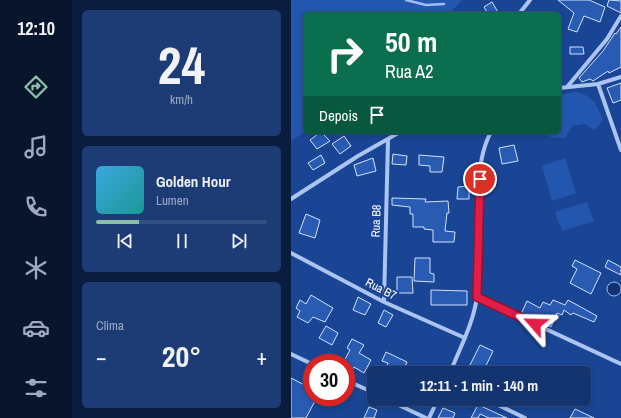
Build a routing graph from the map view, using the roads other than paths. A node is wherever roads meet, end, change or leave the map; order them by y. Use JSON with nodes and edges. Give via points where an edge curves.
{"nodes":[{"id":1,"x":531,"y":0,"type":"edge"},
{"id":2,"x":521,"y":12,"type":"edge"},
{"id":3,"x":621,"y":16,"type":"edge"},
{"id":4,"x":621,"y":77,"type":"edge"},
{"id":5,"x":598,"y":84,"type":"junction"},
{"id":6,"x":567,"y":87,"type":"junction"},
{"id":7,"x":561,"y":88,"type":"edge"},
{"id":8,"x":396,"y":134,"type":"edge"},
{"id":9,"x":490,"y":134,"type":"edge"},
{"id":10,"x":388,"y":140,"type":"junction"},
{"id":11,"x":621,"y":150,"type":"edge"},
{"id":12,"x":291,"y":199,"type":"edge"},
{"id":13,"x":291,"y":253,"type":"edge"},
{"id":14,"x":477,"y":297,"type":"junction"},
{"id":15,"x":384,"y":302,"type":"junction"},
{"id":16,"x":465,"y":338,"type":"junction"},
{"id":17,"x":291,"y":354,"type":"edge"},
{"id":18,"x":303,"y":360,"type":"edge"},
{"id":19,"x":621,"y":364,"type":"edge"},
{"id":20,"x":453,"y":366,"type":"edge"},
{"id":21,"x":355,"y":384,"type":"edge"},
{"id":22,"x":367,"y":390,"type":"edge"},
{"id":23,"x":401,"y":406,"type":"edge"},
{"id":24,"x":435,"y":406,"type":"edge"},
{"id":25,"x":500,"y":406,"type":"edge"},
{"id":26,"x":426,"y":418,"type":"edge"},
{"id":27,"x":429,"y":418,"type":"edge"},
{"id":28,"x":525,"y":418,"type":"edge"}],
"edges":[{"from":1,"to":2,"type":"street"},
{"from":3,"to":6,"type":"street","via":[[607,40]]},
{"from":4,"to":5,"type":"street"},
{"from":5,"to":6,"type":"street"},
{"from":5,"to":11,"type":"street"},
{"from":6,"to":7,"type":"street"},
{"from":8,"to":10,"type":"street"},
{"from":9,"to":14,"type":"street","via":[[481,163]]},
{"from":10,"to":12,"type":"street"},
{"from":10,"to":15,"type":"street","name":"Rua B8"},
{"from":13,"to":15,"type":"street","name":"Rua B7"},
{"from":14,"to":16,"type":"street"},
{"from":14,"to":19,"type":"street"},
{"from":15,"to":16,"type":"street","name":"Rua B7"},
{"from":16,"to":20,"type":"street"},
{"from":17,"to":18,"type":"street"},
{"from":21,"to":22,"type":"street"},
{"from":23,"to":26,"type":"street"},
{"from":24,"to":27,"type":"street"},
{"from":25,"to":28,"type":"street"}]}
